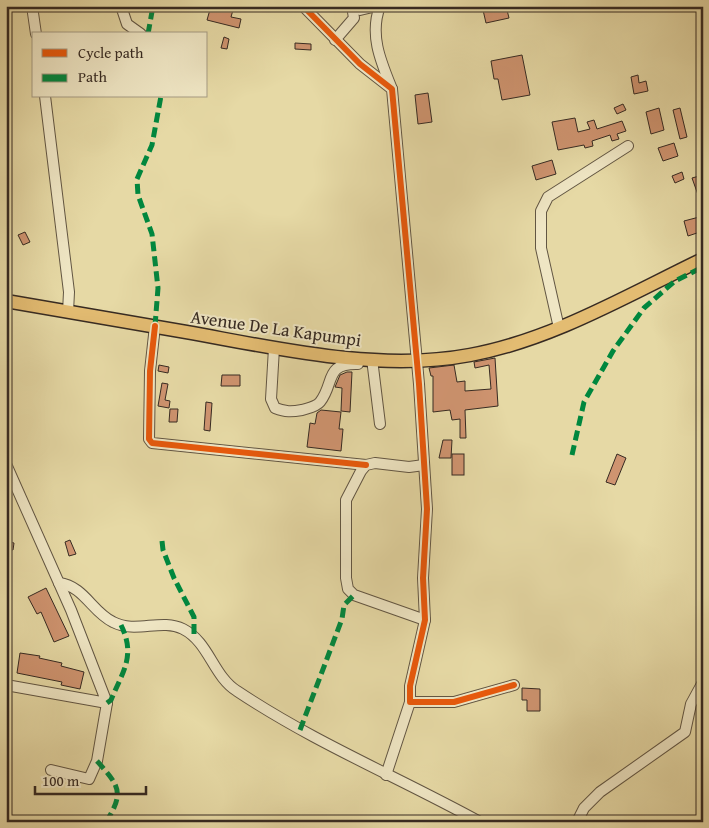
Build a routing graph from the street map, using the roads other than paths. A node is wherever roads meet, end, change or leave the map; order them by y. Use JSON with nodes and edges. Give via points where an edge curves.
{"nodes":[{"id":1,"x":32,"y":6,"type":"edge"},
{"id":2,"x":121,"y":6,"type":"edge"},
{"id":3,"x":303,"y":6,"type":"edge"},
{"id":4,"x":352,"y":6,"type":"edge"},
{"id":5,"x":379,"y":6,"type":"edge"},
{"id":6,"x":36,"y":32,"type":"edge"},
{"id":7,"x":137,"y":32,"type":"edge"},
{"id":8,"x":335,"y":40,"type":"junction"},
{"id":9,"x":392,"y":90,"type":"junction"},
{"id":10,"x":45,"y":98,"type":"edge"},
{"id":11,"x":628,"y":146,"type":"dead end"},
{"id":12,"x":703,"y":259,"type":"edge"},
{"id":13,"x":6,"y":301,"type":"edge"},
{"id":14,"x":68,"y":312,"type":"junction"},
{"id":15,"x":155,"y":326,"type":"junction"},
{"id":16,"x":559,"y":328,"type":"junction"},
{"id":17,"x":274,"y":348,"type":"junction"},
{"id":18,"x":417,"y":360,"type":"junction"},
{"id":19,"x":372,"y":362,"type":"junction"},
{"id":20,"x":380,"y":424,"type":"dead end"},
{"id":21,"x":6,"y":464,"type":"edge"},
{"id":22,"x":366,"y":465,"type":"junction"},
{"id":23,"x":424,"y":465,"type":"junction"},
{"id":24,"x":59,"y":583,"type":"junction"},
{"id":25,"x":425,"y":620,"type":"junction"},
{"id":26,"x":703,"y":682,"type":"edge"},
{"id":27,"x":6,"y":685,"type":"edge"},
{"id":28,"x":514,"y":685,"type":"dead end"},
{"id":29,"x":410,"y":702,"type":"junction"},
{"id":30,"x":107,"y":703,"type":"junction"},
{"id":31,"x":51,"y":770,"type":"dead end"},
{"id":32,"x":386,"y":775,"type":"junction"},
{"id":33,"x":480,"y":822,"type":"edge"},
{"id":34,"x":577,"y":822,"type":"edge"}],
"edges":[{"from":1,"to":6,"type":"street"},
{"from":2,"to":7,"type":"street","via":[[127,24]]},
{"from":3,"to":8,"type":"street"},
{"from":4,"to":5,"type":"street","via":[[360,10]]},
{"from":4,"to":8,"type":"street","via":[[354,18]]},
{"from":5,"to":9,"type":"street","via":[[375,28],[380,60]]},
{"from":8,"to":9,"type":"street"},
{"from":9,"to":18,"type":"street"},
{"from":10,"to":14,"type":"street","via":[[69,292]]},
{"from":11,"to":16,"type":"street","via":[[548,197],[540,211],[541,248]]},
{"from":12,"to":16,"type":"main road","name":"Avenue De La Kapumpi"},
{"from":13,"to":14,"type":"main road","name":"Avenue De La Kapumpi"},
{"from":14,"to":15,"type":"main road","name":"Avenue De La Kapumpi"},
{"from":15,"to":17,"type":"main road","name":"Avenue De La Kapumpi"},
{"from":15,"to":22,"type":"street","via":[[150,382],[149,439],[152,444]]},
{"from":16,"to":18,"type":"main road","name":"Avenue De La Kapumpi","via":[[526,342],[469,356]]},
{"from":17,"to":19,"type":"main road","name":"Avenue De La Kapumpi"},
{"from":17,"to":19,"type":"street","via":[[271,399],[275,408],[288,413],[320,402],[330,377],[339,366]]},
{"from":18,"to":19,"type":"main road","name":"Avenue De La Kapumpi"},
{"from":18,"to":23,"type":"street"},
{"from":19,"to":20,"type":"street"},
{"from":21,"to":24,"type":"street"},
{"from":22,"to":23,"type":"street"},
{"from":22,"to":25,"type":"street","via":[[346,500],[348,589],[354,595]]},
{"from":23,"to":25,"type":"street","via":[[427,518],[423,578]]},
{"from":24,"to":30,"type":"street"},
{"from":24,"to":32,"type":"street","via":[[73,586],[113,622],[135,628],[166,625],[194,635],[234,690],[313,738]]},
{"from":25,"to":29,"type":"street","via":[[410,686]]},
{"from":26,"to":34,"type":"street","via":[[691,704],[685,732],[600,792],[584,808]]},
{"from":27,"to":30,"type":"street"},
{"from":28,"to":29,"type":"street","via":[[454,702]]},
{"from":29,"to":32,"type":"street"},
{"from":30,"to":31,"type":"street","via":[[97,761],[89,779]]},
{"from":32,"to":33,"type":"street"}]}
